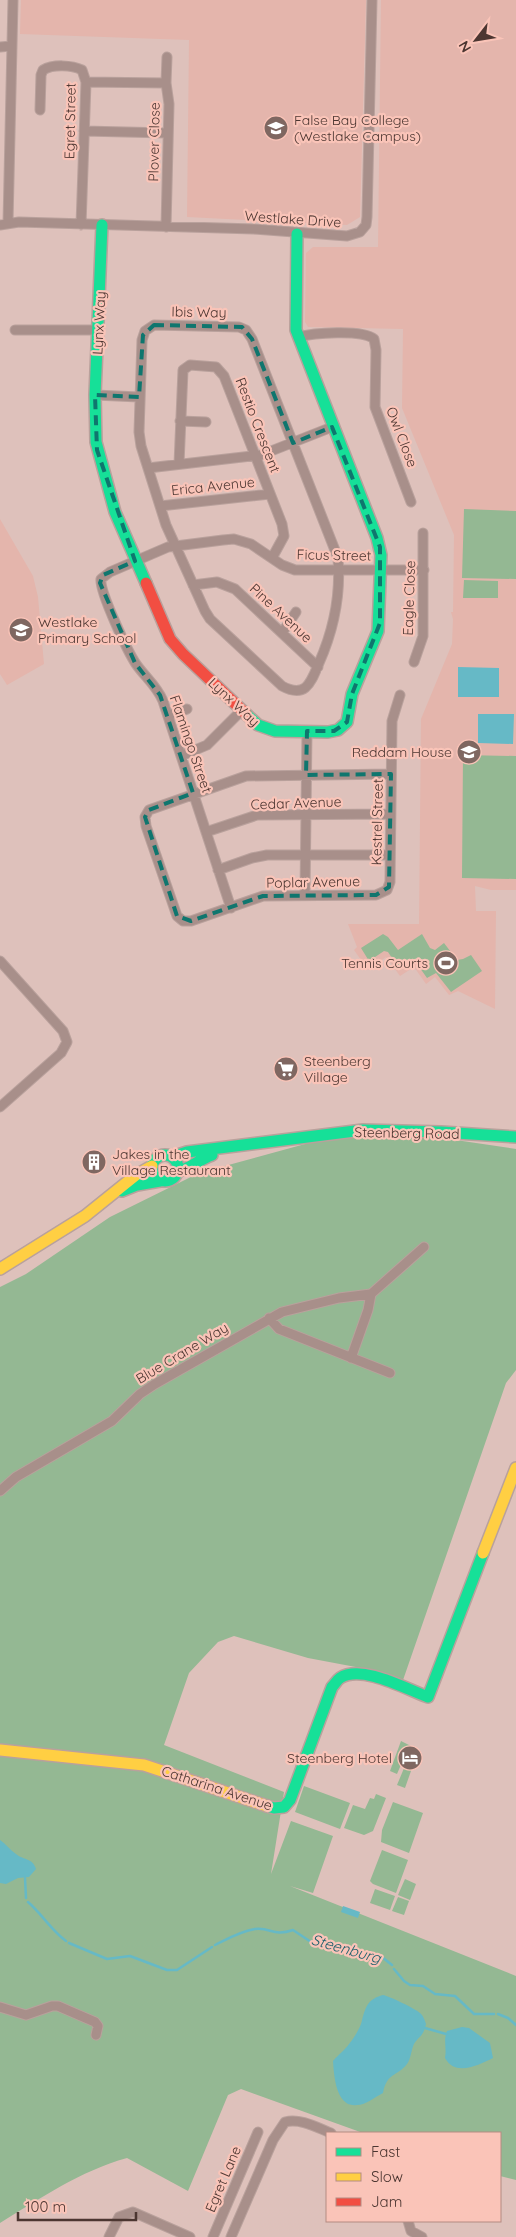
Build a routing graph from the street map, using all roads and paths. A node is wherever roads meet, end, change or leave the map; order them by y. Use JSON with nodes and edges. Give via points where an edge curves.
{"nodes":[{"id":1,"x":13,"y":0,"type":"edge"},
{"id":2,"x":372,"y":0,"type":"edge"},
{"id":3,"x":12,"y":46,"type":"junction"},
{"id":4,"x":0,"y":47,"type":"edge"},
{"id":5,"x":167,"y":56,"type":"dead end"},
{"id":6,"x":86,"y":82,"type":"junction"},
{"id":7,"x":166,"y":83,"type":"junction"},
{"id":8,"x":40,"y":110,"type":"dead end"},
{"id":9,"x":84,"y":130,"type":"junction"},
{"id":10,"x":167,"y":133,"type":"junction"},
{"id":11,"x":4,"y":224,"type":"edge"},
{"id":12,"x":81,"y":225,"type":"junction"},
{"id":13,"x":102,"y":226,"type":"junction"},
{"id":14,"x":166,"y":227,"type":"junction"},
{"id":15,"x":297,"y":234,"type":"junction"},
{"id":16,"x":15,"y":330,"type":"dead end"},
{"id":17,"x":98,"y":330,"type":"junction"},
{"id":18,"x":298,"y":337,"type":"junction"},
{"id":19,"x":96,"y":395,"type":"junction"},
{"id":20,"x":139,"y":397,"type":"junction"},
{"id":21,"x":180,"y":421,"type":"junction"},
{"id":22,"x":206,"y":422,"type":"dead end"},
{"id":23,"x":332,"y":427,"type":"junction"},
{"id":24,"x":293,"y":443,"type":"junction"},
{"id":25,"x":255,"y":456,"type":"junction"},
{"id":26,"x":179,"y":464,"type":"junction"},
{"id":27,"x":148,"y":468,"type":"junction"},
{"id":28,"x":270,"y":494,"type":"junction"},
{"id":29,"x":412,"y":502,"type":"dead end"},
{"id":30,"x":160,"y":506,"type":"junction"},
{"id":31,"x":423,"y":533,"type":"dead end"},
{"id":32,"x":175,"y":546,"type":"junction"},
{"id":33,"x":272,"y":558,"type":"junction"},
{"id":34,"x":135,"y":561,"type":"junction"},
{"id":35,"x":381,"y":570,"type":"junction"},
{"id":36,"x":424,"y":570,"type":"junction"},
{"id":37,"x":339,"y":571,"type":"junction"},
{"id":38,"x":193,"y":585,"type":"junction"},
{"id":39,"x":296,"y":612,"type":"dead end"},
{"id":40,"x":282,"y":633,"type":"junction"},
{"id":41,"x":414,"y":662,"type":"dead end"},
{"id":42,"x":318,"y":667,"type":"junction"},
{"id":43,"x":400,"y":695,"type":"dead end"},
{"id":44,"x":187,"y":709,"type":"dead end"},
{"id":45,"x":242,"y":710,"type":"junction"},
{"id":46,"x":168,"y":716,"type":"junction"},
{"id":47,"x":306,"y":731,"type":"junction"},
{"id":48,"x":181,"y":756,"type":"junction"},
{"id":49,"x":391,"y":774,"type":"junction"},
{"id":50,"x":306,"y":775,"type":"junction"},
{"id":51,"x":193,"y":793,"type":"junction"},
{"id":52,"x":390,"y":814,"type":"junction"},
{"id":53,"x":306,"y":815,"type":"junction"},
{"id":54,"x":206,"y":832,"type":"junction"},
{"id":55,"x":305,"y":855,"type":"junction"},
{"id":56,"x":390,"y":855,"type":"junction"},
{"id":57,"x":218,"y":870,"type":"junction"},
{"id":58,"x":387,"y":890,"type":"joint"},
{"id":59,"x":305,"y":894,"type":"junction"},
{"id":60,"x":231,"y":908,"type":"junction"},
{"id":61,"x":0,"y":961,"type":"edge"},
{"id":62,"x":0,"y":1107,"type":"edge"},
{"id":63,"x":516,"y":1137,"type":"edge"},
{"id":64,"x":269,"y":1142,"type":"junction"},
{"id":65,"x":172,"y":1157,"type":"junction"},
{"id":66,"x":152,"y":1166,"type":"junction"},
{"id":67,"x":179,"y":1171,"type":"junction"},
{"id":68,"x":160,"y":1181,"type":"junction"},
{"id":69,"x":114,"y":1194,"type":"junction"},
{"id":70,"x":424,"y":1247,"type":"dead end"},
{"id":71,"x":0,"y":1269,"type":"edge"},
{"id":72,"x":372,"y":1294,"type":"junction"},
{"id":73,"x":269,"y":1318,"type":"junction"},
{"id":74,"x":351,"y":1358,"type":"junction"},
{"id":75,"x":390,"y":1373,"type":"dead end"},
{"id":76,"x":516,"y":1468,"type":"edge"},
{"id":77,"x":0,"y":1490,"type":"edge"},
{"id":78,"x":0,"y":1750,"type":"edge"},
{"id":79,"x":0,"y":2006,"type":"edge"},
{"id":80,"x":96,"y":2035,"type":"dead end"},
{"id":81,"x":258,"y":2132,"type":"dead end"},
{"id":82,"x":327,"y":2132,"type":"edge"},
{"id":83,"x":408,"y":2222,"type":"edge"},
{"id":84,"x":110,"y":2237,"type":"edge"},
{"id":85,"x":190,"y":2237,"type":"edge"},
{"id":86,"x":213,"y":2237,"type":"edge"},
{"id":87,"x":231,"y":2237,"type":"edge"},
{"id":88,"x":422,"y":2237,"type":"edge"}],
"edges":[{"from":1,"to":3,"type":"street"},
{"from":2,"to":15,"type":"street","name":"Westlake Drive","via":[[366,225],[352,236]]},
{"from":3,"to":4,"type":"street"},
{"from":3,"to":11,"type":"street"},
{"from":5,"to":7,"type":"street","name":"Plover Close"},
{"from":6,"to":7,"type":"street"},
{"from":6,"to":8,"type":"street","name":"Egret Street","via":[[84,74],[77,68],[50,67],[43,70],[40,75]]},
{"from":6,"to":9,"type":"street","name":"Egret Street"},
{"from":7,"to":10,"type":"street","name":"Plover Close","via":[[169,104]]},
{"from":9,"to":10,"type":"street"},
{"from":9,"to":12,"type":"street","name":"Egret Street"},
{"from":10,"to":14,"type":"street","name":"Plover Close"},
{"from":11,"to":12,"type":"street","name":"Westlake Drive"},
{"from":12,"to":13,"type":"street","name":"Westlake Drive"},
{"from":13,"to":14,"type":"street","name":"Westlake Drive"},
{"from":13,"to":17,"type":"street","name":"Lynx Way"},
{"from":14,"to":15,"type":"street","name":"Westlake Drive"},
{"from":15,"to":18,"type":"street","name":"Lynx Way","via":[[295,323]]},
{"from":16,"to":17,"type":"street"},
{"from":17,"to":19,"type":"street","name":"Lynx Way"},
{"from":18,"to":23,"type":"street","name":"Lynx Way"},
{"from":18,"to":29,"type":"street","name":"Owl Close","via":[[321,333],[365,335],[374,339],[375,407]]},
{"from":19,"to":20,"type":"street"},
{"from":19,"to":34,"type":"street","name":"Lynx Way","via":[[97,450],[115,512]]},
{"from":20,"to":24,"type":"street","name":"Ibis Way","via":[[143,335],[151,326],[242,327],[252,339]]},
{"from":20,"to":27,"type":"street","name":"Ibis Way","via":[[140,440]]},
{"from":21,"to":22,"type":"street"},
{"from":21,"to":25,"type":"street","name":"Restio Crescent","via":[[183,370],[190,365],[216,367],[224,376]]},
{"from":21,"to":26,"type":"street","name":"Restio Crescent"},
{"from":23,"to":24,"type":"street"},
{"from":23,"to":35,"type":"street","name":"Lynx Way","via":[[377,538]]},
{"from":24,"to":25,"type":"street"},
{"from":24,"to":37,"type":"street","name":"Ibis Way","via":[[337,553]]},
{"from":25,"to":26,"type":"street"},
{"from":25,"to":28,"type":"street","name":"Restio Crescent"},
{"from":26,"to":27,"type":"street"},
{"from":27,"to":30,"type":"street","name":"Ibis Way"},
{"from":28,"to":30,"type":"street","name":"Erica Avenue"},
{"from":28,"to":33,"type":"street","name":"Restio Crescent","via":[[284,531]]},
{"from":30,"to":32,"type":"street","name":"Ibis Way"},
{"from":31,"to":36,"type":"street","name":"Eagle Close"},
{"from":32,"to":33,"type":"street","name":"Ficus Street","via":[[234,540],[251,544]]},
{"from":32,"to":34,"type":"street","name":"Ficus Street"},
{"from":32,"to":38,"type":"street","name":"Ibis Way"},
{"from":33,"to":37,"type":"street","name":"Ficus Street","via":[[295,570]]},
{"from":34,"to":45,"type":"street","name":"Lynx Way","via":[[170,638]]},
{"from":34,"to":46,"type":"street","name":"Flamingo Street","via":[[104,575],[101,587],[128,650],[160,695]]},
{"from":35,"to":36,"type":"street","name":"Ficus Street"},
{"from":35,"to":37,"type":"street","name":"Ficus Street"},
{"from":35,"to":47,"type":"street","name":"Lynx Way","via":[[378,630],[352,694],[347,722],[334,731]]},
{"from":36,"to":41,"type":"street","name":"Eagle Close","via":[[423,636]]},
{"from":37,"to":42,"type":"street","name":"Ibis Way","via":[[333,628]]},
{"from":38,"to":40,"type":"street","name":"Pine Avenue","via":[[217,582],[228,585]]},
{"from":38,"to":42,"type":"street","name":"Ibis Way","via":[[210,619],[282,686],[293,691],[306,688]]},
{"from":39,"to":40,"type":"street"},
{"from":40,"to":42,"type":"street","name":"Pine Avenue"},
{"from":43,"to":49,"type":"street","name":"Kestrel Street","via":[[392,721]]},
{"from":44,"to":46,"type":"street"},
{"from":45,"to":47,"type":"street","name":"Lynx Way","via":[[268,730]]},
{"from":45,"to":48,"type":"street","via":[[207,745]]},
{"from":46,"to":48,"type":"street","name":"Flamingo Street"},
{"from":47,"to":50,"type":"street"},
{"from":48,"to":51,"type":"street","name":"Flamingo Street"},
{"from":49,"to":50,"type":"street"},
{"from":49,"to":52,"type":"street","name":"Kestrel Street"},
{"from":50,"to":51,"type":"street","via":[[246,776]]},
{"from":50,"to":53,"type":"street"},
{"from":51,"to":54,"type":"street","name":"Flamingo Street"},
{"from":51,"to":60,"type":"street","name":"Poplar Avenue","via":[[153,808],[145,817],[177,916],[183,921],[192,921]]},
{"from":52,"to":53,"type":"street","name":"Cedar Avenue"},
{"from":52,"to":56,"type":"street","name":"Kestrel Street"},
{"from":53,"to":54,"type":"street","name":"Cedar Avenue","via":[[250,816]]},
{"from":53,"to":55,"type":"street"},
{"from":54,"to":57,"type":"street","name":"Flamingo Street"},
{"from":55,"to":56,"type":"street"},
{"from":55,"to":57,"type":"street","via":[[259,856]]},
{"from":55,"to":59,"type":"street"},
{"from":56,"to":58,"type":"street","name":"Kestrel Street"},
{"from":57,"to":60,"type":"street","name":"Flamingo Street"},
{"from":58,"to":59,"type":"street","name":"Poplar Avenue","via":[[376,895]]},
{"from":59,"to":60,"type":"street","name":"Poplar Avenue","via":[[263,896]]},
{"from":61,"to":62,"type":"street","via":[[63,1031],[67,1042],[61,1053]]},
{"from":63,"to":64,"type":"street","name":"Steenberg Road","via":[[390,1130]]},
{"from":64,"to":65,"type":"street","name":"Steenberg Road","via":[[187,1152]]},
{"from":64,"to":67,"type":"street","name":"Steenberg Road","via":[[205,1157]]},
{"from":65,"to":66,"type":"street","via":[[160,1156]]},
{"from":65,"to":67,"type":"street","via":[[178,1163]]},
{"from":66,"to":68,"type":"street","via":[[154,1176]]},
{"from":66,"to":69,"type":"street"},
{"from":67,"to":68,"type":"street","via":[[172,1180]]},
{"from":68,"to":69,"type":"street"},
{"from":69,"to":71,"type":"street"},
{"from":70,"to":72,"type":"street"},
{"from":72,"to":73,"type":"street","name":"Blue Crane Way","via":[[296,1308]]},
{"from":72,"to":74,"type":"street"},
{"from":73,"to":74,"type":"street","via":[[279,1330]]},
{"from":73,"to":77,"type":"street","name":"Blue Crane Way","via":[[154,1384],[112,1421],[16,1477]]},
{"from":74,"to":75,"type":"street"},
{"from":76,"to":78,"type":"street","name":"Catharina Avenue","via":[[428,1697],[361,1673],[338,1679],[332,1687],[290,1800],[284,1806],[274,1808],[144,1765]]},
{"from":79,"to":80,"type":"street","via":[[26,2015],[58,2006],[95,2022],[98,2026]]},
{"from":81,"to":86,"type":"street","name":"Egret Lane"},
{"from":82,"to":87,"type":"street","via":[[307,2124],[285,2122],[273,2140]]},
{"from":83,"to":88,"type":"street","via":[[411,2231]]},
{"from":84,"to":85,"type":"street","via":[[119,2217],[133,2212]]}]}
